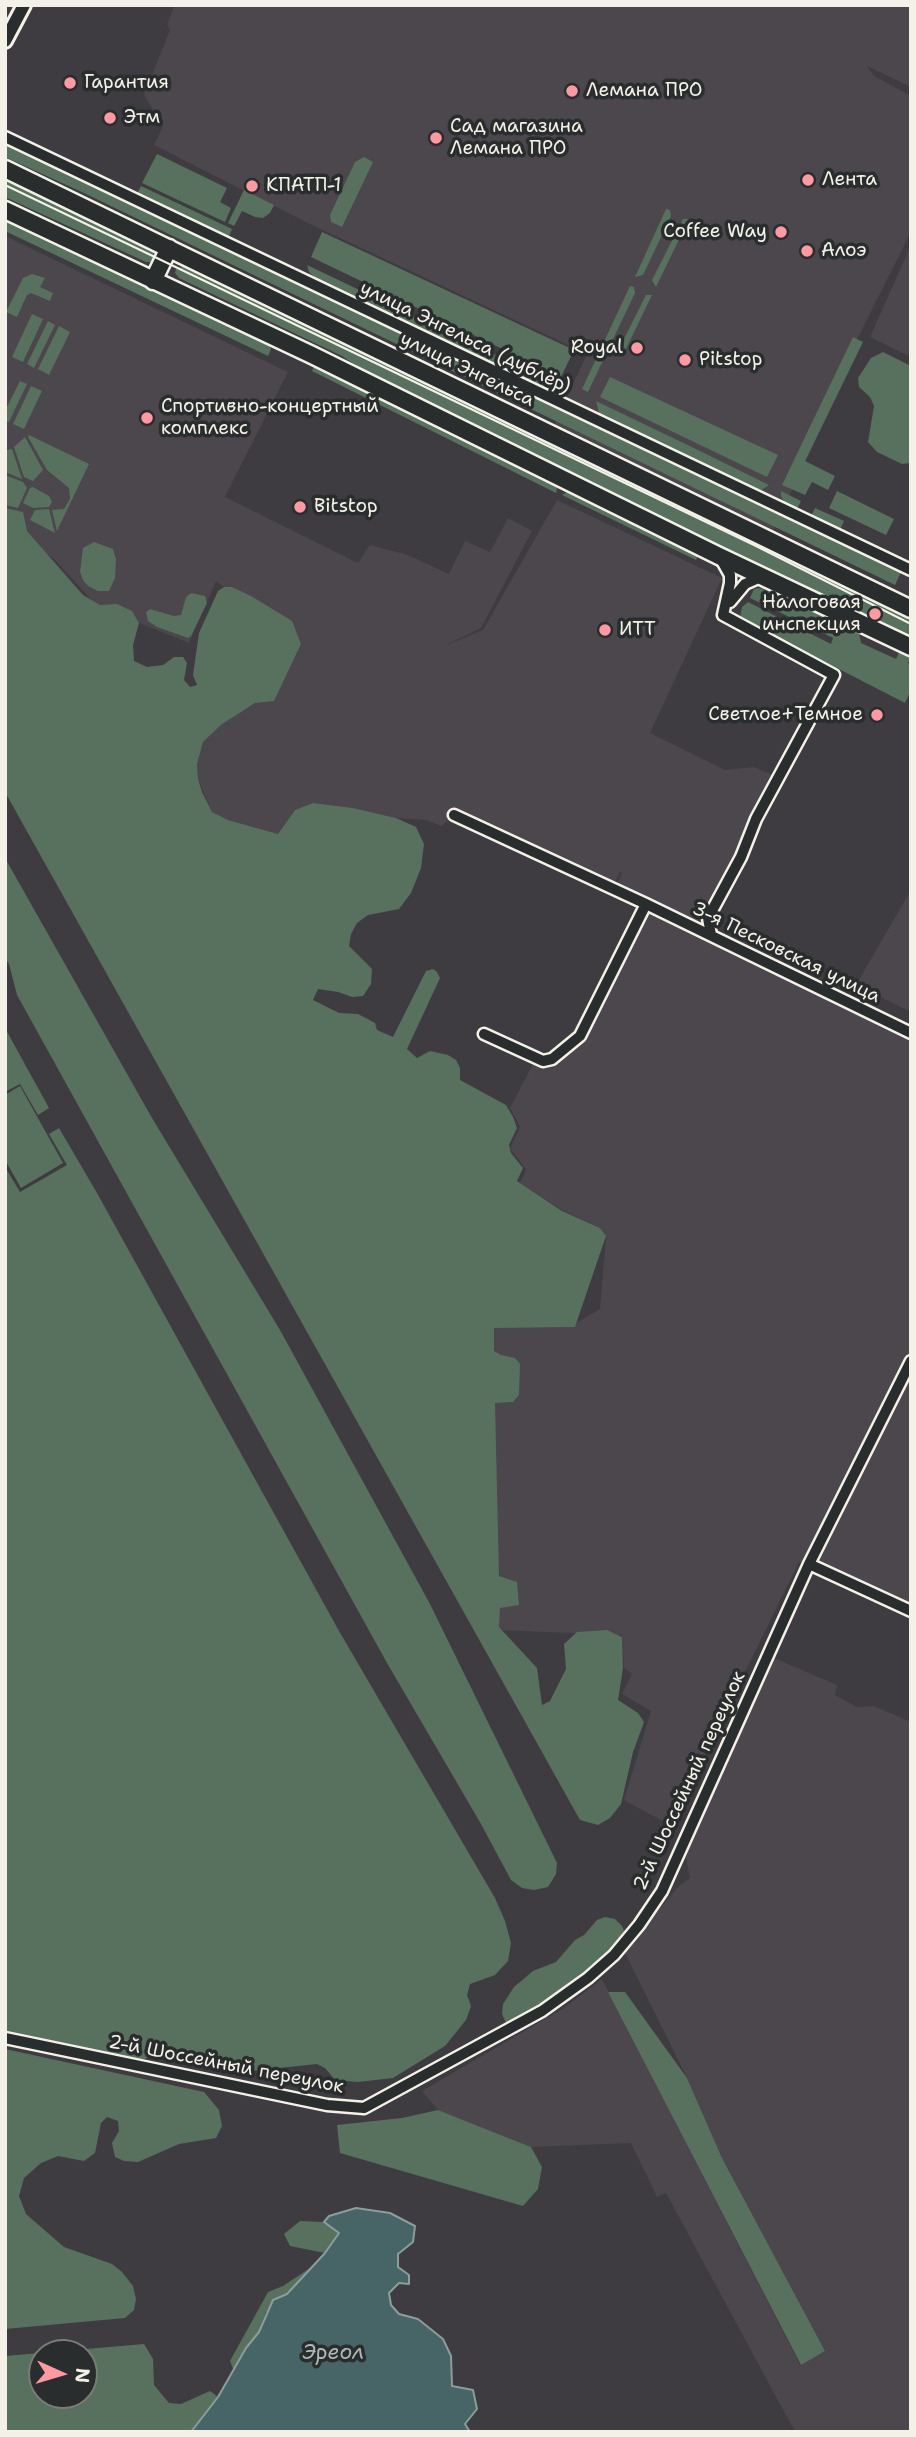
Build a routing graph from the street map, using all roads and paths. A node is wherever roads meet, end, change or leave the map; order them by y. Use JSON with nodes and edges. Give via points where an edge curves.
{"nodes":[{"id":1,"x":24,"y":5,"type":"edge"},
{"id":2,"x":5,"y":41,"type":"edge"},
{"id":3,"x":5,"y":137,"type":"edge"},
{"id":4,"x":5,"y":169,"type":"edge"},
{"id":5,"x":5,"y":210,"type":"edge"},
{"id":6,"x":169,"y":248,"type":"junction"},
{"id":7,"x":153,"y":281,"type":"junction"},
{"id":8,"x":719,"y":556,"type":"junction"},
{"id":9,"x":911,"y":570,"type":"edge"},
{"id":10,"x":763,"y":576,"type":"junction"},
{"id":11,"x":911,"y":609,"type":"edge"},
{"id":12,"x":723,"y":615,"type":"junction"},
{"id":13,"x":911,"y":647,"type":"edge"},
{"id":14,"x":454,"y":815,"type":"dead end"},
{"id":15,"x":646,"y":904,"type":"junction"},
{"id":16,"x":710,"y":935,"type":"junction"},
{"id":17,"x":911,"y":1033,"type":"edge"},
{"id":18,"x":484,"y":1034,"type":"dead end"},
{"id":19,"x":911,"y":1361,"type":"edge"},
{"id":20,"x":809,"y":1564,"type":"junction"},
{"id":21,"x":911,"y":1611,"type":"edge"},
{"id":22,"x":5,"y":2038,"type":"edge"}],
"edges":[{"from":1,"to":2,"type":"street"},
{"from":3,"to":9,"type":"street","name":"улица Энгельса (дублёр)"},
{"from":4,"to":6,"type":"main road","name":"улица Энгельса"},
{"from":5,"to":7,"type":"main road"},
{"from":6,"to":7,"type":"main road"},
{"from":6,"to":11,"type":"main road","name":"улица Энгельса"},
{"from":7,"to":8,"type":"main road"},
{"from":8,"to":10,"type":"main road"},
{"from":8,"to":12,"type":"street","via":[[730,575]]},
{"from":10,"to":12,"type":"street","via":[[737,591]]},
{"from":10,"to":13,"type":"main road"},
{"from":12,"to":16,"type":"street","via":[[834,675],[708,918]]},
{"from":14,"to":15,"type":"street","name":"3-я Песковская улица"},
{"from":15,"to":16,"type":"street","name":"3-я Песковская улица"},
{"from":15,"to":18,"type":"street","via":[[580,1036],[552,1059],[542,1061]]},
{"from":16,"to":17,"type":"street","name":"3-я Песковская улица"},
{"from":19,"to":20,"type":"street","name":"2-й Шоссейный переулок"},
{"from":20,"to":21,"type":"street"},
{"from":20,"to":22,"type":"street","name":"2-й Шоссейный переулок","via":[[662,1891],[614,1955],[542,2011],[364,2108],[327,2105]]}]}
